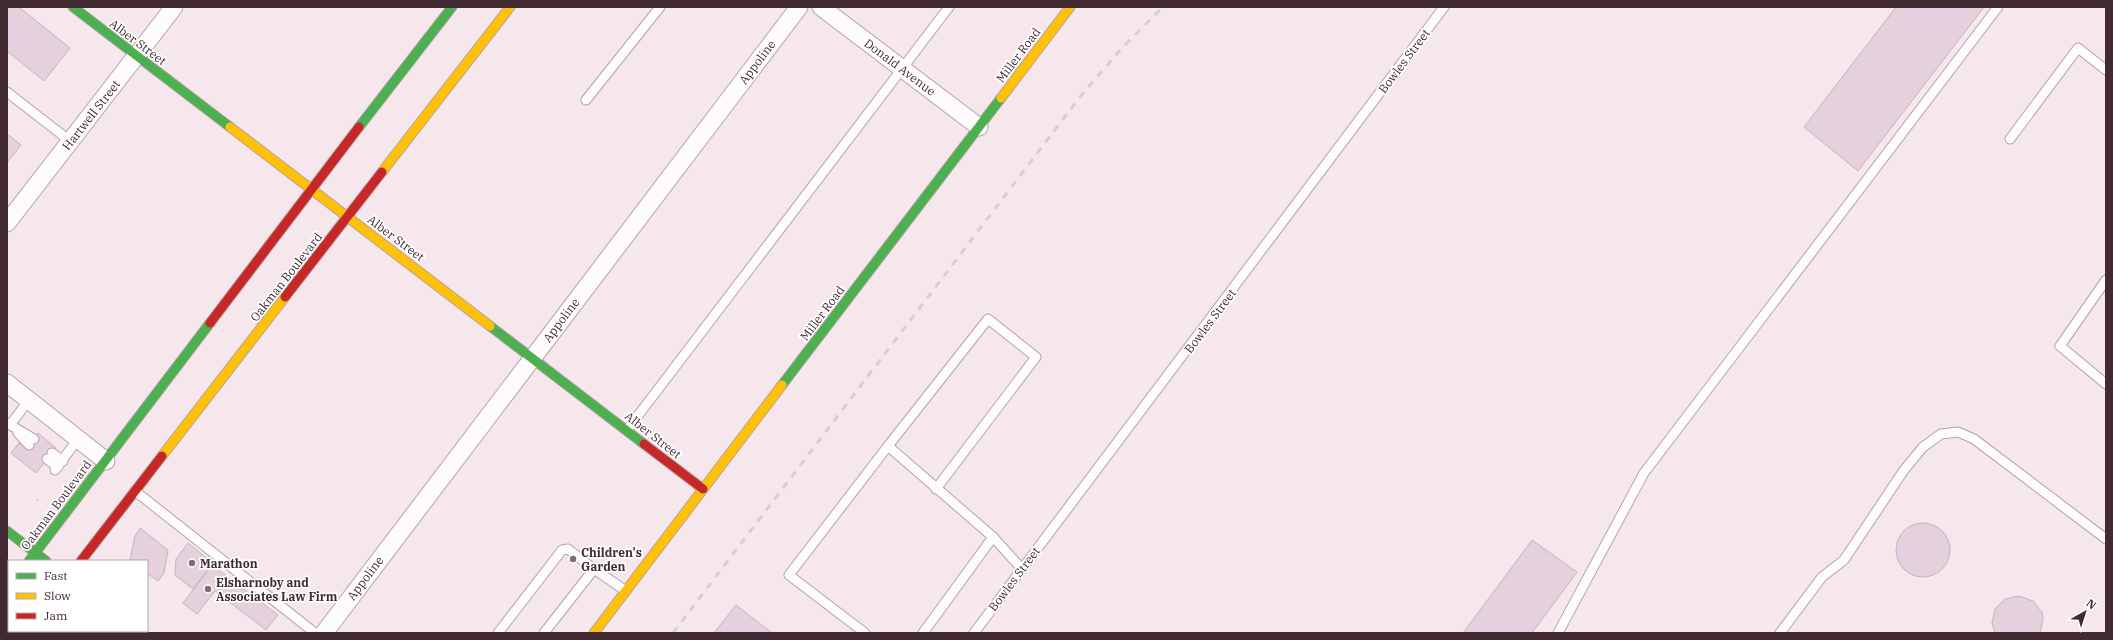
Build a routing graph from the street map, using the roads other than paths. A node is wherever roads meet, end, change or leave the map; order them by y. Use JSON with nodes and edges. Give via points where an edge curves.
{"nodes":[{"id":1,"x":73,"y":7,"type":"edge"},
{"id":2,"x":174,"y":7,"type":"edge"},
{"id":3,"x":452,"y":7,"type":"edge"},
{"id":4,"x":510,"y":7,"type":"edge"},
{"id":5,"x":660,"y":7,"type":"edge"},
{"id":6,"x":799,"y":7,"type":"edge"},
{"id":7,"x":821,"y":7,"type":"edge"},
{"id":8,"x":948,"y":7,"type":"edge"},
{"id":9,"x":1070,"y":7,"type":"edge"},
{"id":10,"x":1444,"y":7,"type":"edge"},
{"id":11,"x":1998,"y":7,"type":"edge"},
{"id":12,"x":136,"y":56,"type":"junction"},
{"id":13,"x":902,"y":68,"type":"junction"},
{"id":14,"x":2106,"y":70,"type":"edge"},
{"id":15,"x":7,"y":92,"type":"edge"},
{"id":16,"x":586,"y":100,"type":"dead end"},
{"id":17,"x":979,"y":126,"type":"junction"},
{"id":18,"x":2010,"y":139,"type":"dead end"},
{"id":19,"x":70,"y":141,"type":"junction"},
{"id":20,"x":312,"y":189,"type":"junction"},
{"id":21,"x":348,"y":216,"type":"junction"},
{"id":22,"x":7,"y":223,"type":"edge"},
{"id":23,"x":2106,"y":280,"type":"edge"},
{"id":24,"x":532,"y":358,"type":"junction"},
{"id":25,"x":7,"y":383,"type":"edge"},
{"id":26,"x":2106,"y":384,"type":"edge"},
{"id":27,"x":29,"y":400,"type":"junction"},
{"id":28,"x":8,"y":424,"type":"edge"},
{"id":29,"x":627,"y":430,"type":"junction"},
{"id":30,"x":78,"y":439,"type":"junction"},
{"id":31,"x":31,"y":442,"type":"dead end"},
{"id":32,"x":888,"y":446,"type":"junction"},
{"id":33,"x":50,"y":456,"type":"dead end"},
{"id":34,"x":106,"y":461,"type":"junction"},
{"id":35,"x":703,"y":489,"type":"junction"},
{"id":36,"x":936,"y":489,"type":"junction"},
{"id":37,"x":135,"y":491,"type":"junction"},
{"id":38,"x":7,"y":531,"type":"edge"},
{"id":39,"x":993,"y":537,"type":"junction"},
{"id":40,"x":2106,"y":539,"type":"edge"},
{"id":41,"x":36,"y":553,"type":"junction"},
{"id":42,"x":30,"y":560,"type":"edge"},
{"id":43,"x":45,"y":560,"type":"edge"},
{"id":44,"x":82,"y":560,"type":"edge"},
{"id":45,"x":594,"y":569,"type":"junction"},
{"id":46,"x":1022,"y":569,"type":"junction"},
{"id":47,"x":626,"y":591,"type":"junction"},
{"id":48,"x":315,"y":633,"type":"edge"},
{"id":49,"x":324,"y":633,"type":"edge"},
{"id":50,"x":498,"y":633,"type":"edge"},
{"id":51,"x":544,"y":633,"type":"edge"},
{"id":52,"x":594,"y":633,"type":"edge"},
{"id":53,"x":865,"y":633,"type":"edge"},
{"id":54,"x":923,"y":633,"type":"edge"},
{"id":55,"x":974,"y":633,"type":"edge"},
{"id":56,"x":1558,"y":633,"type":"edge"},
{"id":57,"x":1780,"y":633,"type":"edge"}],
"edges":[{"from":1,"to":12,"type":"street","name":"Alber Street"},
{"from":2,"to":12,"type":"street","name":"Hartwell Street"},
{"from":3,"to":20,"type":"street","name":"Oakman Boulevard"},
{"from":4,"to":21,"type":"street","name":"Oakman Boulevard"},
{"from":5,"to":16,"type":"lane"},
{"from":6,"to":24,"type":"street","name":"Appoline"},
{"from":7,"to":13,"type":"street","name":"Donald Avenue"},
{"from":8,"to":13,"type":"lane"},
{"from":9,"to":17,"type":"street","name":"Miller Road"},
{"from":10,"to":46,"type":"lane","name":"Bowles Street"},
{"from":11,"to":56,"type":"lane","via":[[1644,473]]},
{"from":12,"to":19,"type":"street","name":"Hartwell Street"},
{"from":12,"to":20,"type":"street","name":"Alber Street"},
{"from":13,"to":17,"type":"street","name":"Donald Avenue"},
{"from":13,"to":29,"type":"lane"},
{"from":14,"to":18,"type":"lane","via":[[2078,48]]},
{"from":15,"to":19,"type":"lane"},
{"from":17,"to":35,"type":"street","name":"Miller Road"},
{"from":19,"to":22,"type":"street","name":"Hartwell Street"},
{"from":20,"to":21,"type":"street","name":"Alber Street"},
{"from":20,"to":34,"type":"street","name":"Oakman Boulevard"},
{"from":21,"to":24,"type":"street","name":"Alber Street"},
{"from":21,"to":37,"type":"street","name":"Oakman Boulevard"},
{"from":23,"to":26,"type":"lane","via":[[2060,346]]},
{"from":24,"to":29,"type":"street","name":"Alber Street"},
{"from":24,"to":49,"type":"street","name":"Appoline"},
{"from":25,"to":27,"type":"street"},
{"from":27,"to":28,"type":"lane"},
{"from":27,"to":30,"type":"street"},
{"from":28,"to":31,"type":"lane"},
{"from":29,"to":35,"type":"street","name":"Alber Street"},
{"from":30,"to":33,"type":"lane","via":[[58,466]]},
{"from":30,"to":34,"type":"street"},
{"from":32,"to":36,"type":"lane"},
{"from":32,"to":36,"type":"lane","via":[[988,319],[1036,357]]},
{"from":32,"to":53,"type":"lane","via":[[788,575]]},
{"from":34,"to":41,"type":"street","name":"Oakman Boulevard"},
{"from":35,"to":47,"type":"street","name":"Miller Road"},
{"from":36,"to":39,"type":"lane"},
{"from":37,"to":44,"type":"street","name":"Oakman Boulevard"},
{"from":37,"to":48,"type":"lane"},
{"from":38,"to":41,"type":"street"},
{"from":39,"to":46,"type":"lane"},
{"from":39,"to":54,"type":"lane"},
{"from":40,"to":57,"type":"lane","via":[[1974,439],[1958,432],[1941,434],[1924,447],[1904,470],[1844,560],[1822,577]]},
{"from":41,"to":42,"type":"street","name":"Oakman Boulevard"},
{"from":41,"to":43,"type":"street"},
{"from":45,"to":47,"type":"lane"},
{"from":45,"to":50,"type":"lane","via":[[568,549],[562,550]]},
{"from":45,"to":51,"type":"lane"},
{"from":46,"to":55,"type":"lane","name":"Bowles Street"},
{"from":47,"to":52,"type":"street","name":"Miller Road"}]}
